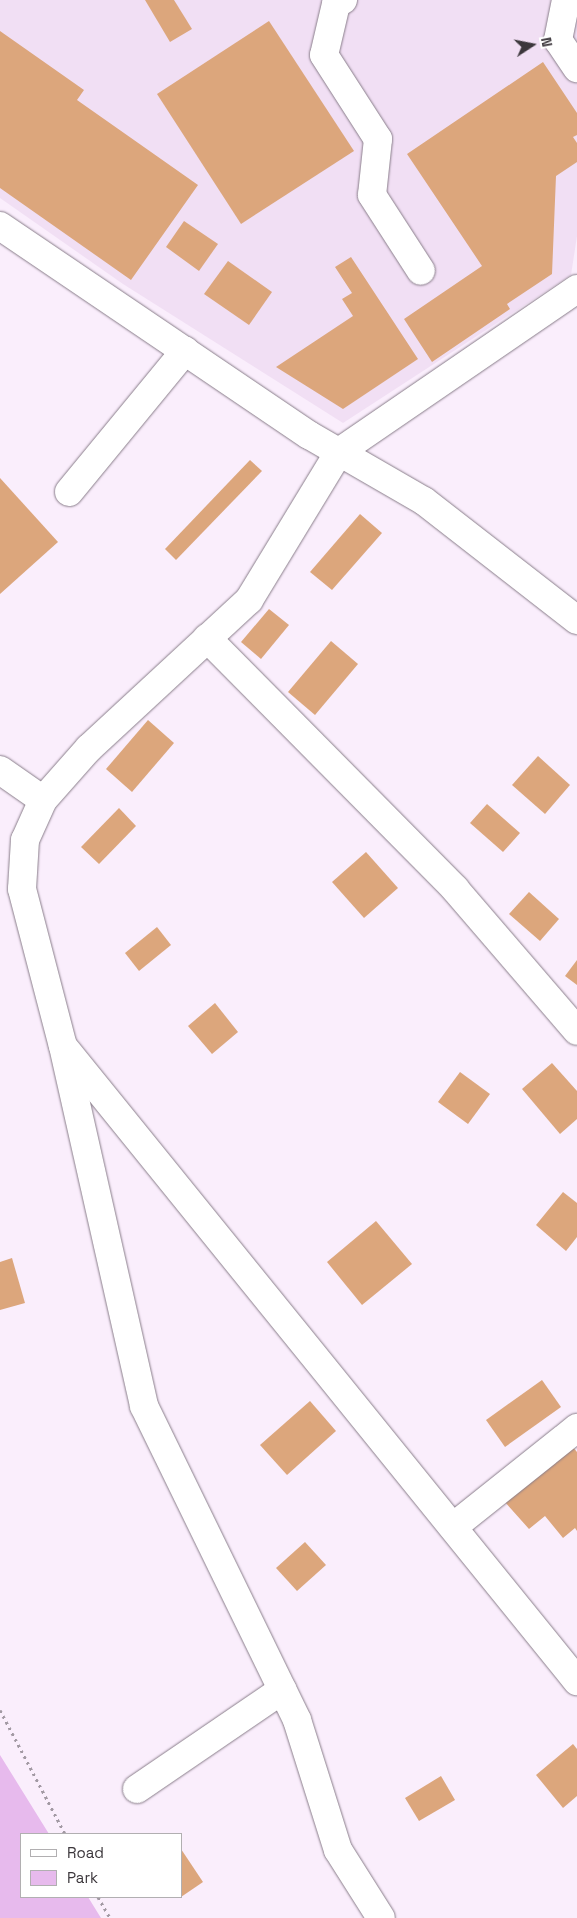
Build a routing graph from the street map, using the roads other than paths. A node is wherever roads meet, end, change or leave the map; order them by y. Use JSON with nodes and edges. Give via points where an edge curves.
{"nodes":[{"id":1,"x":343,"y":0,"type":"edge"},
{"id":2,"x":566,"y":0,"type":"edge"},
{"id":3,"x":577,"y":68,"type":"edge"},
{"id":4,"x":0,"y":226,"type":"edge"},
{"id":5,"x":421,"y":271,"type":"dead end"},
{"id":6,"x":577,"y":289,"type":"edge"},
{"id":7,"x":185,"y":351,"type":"junction"},
{"id":8,"x":339,"y":452,"type":"junction"},
{"id":9,"x":69,"y":492,"type":"dead end"},
{"id":10,"x":577,"y":620,"type":"edge"},
{"id":11,"x":207,"y":638,"type":"junction"},
{"id":12,"x":0,"y":770,"type":"edge"},
{"id":13,"x":43,"y":800,"type":"junction"},
{"id":14,"x":577,"y":1031,"type":"edge"},
{"id":15,"x":63,"y":1046,"type":"junction"},
{"id":16,"x":577,"y":1428,"type":"edge"},
{"id":17,"x":453,"y":1527,"type":"junction"},
{"id":18,"x":577,"y":1681,"type":"edge"},
{"id":19,"x":282,"y":1690,"type":"junction"},
{"id":20,"x":138,"y":1789,"type":"dead end"},
{"id":21,"x":381,"y":1918,"type":"edge"}],
"edges":[{"from":1,"to":5,"type":"street","via":[[336,4],[324,55],[378,139],[372,195]]},
{"from":2,"to":3,"type":"street","via":[[558,40]]},
{"from":4,"to":7,"type":"street"},
{"from":6,"to":8,"type":"street"},
{"from":7,"to":8,"type":"street"},
{"from":7,"to":9,"type":"street"},
{"from":8,"to":10,"type":"street","via":[[424,501]]},
{"from":8,"to":11,"type":"street","via":[[249,600]]},
{"from":11,"to":13,"type":"street","via":[[89,748]]},
{"from":11,"to":14,"type":"street","via":[[455,889]]},
{"from":12,"to":13,"type":"street"},
{"from":13,"to":15,"type":"street","via":[[25,840],[22,888]]},
{"from":15,"to":17,"type":"street"},
{"from":15,"to":19,"type":"street","via":[[144,1406]]},
{"from":16,"to":17,"type":"street"},
{"from":17,"to":18,"type":"street"},
{"from":19,"to":20,"type":"street"},
{"from":19,"to":21,"type":"street","via":[[297,1720],[338,1850]]}]}
